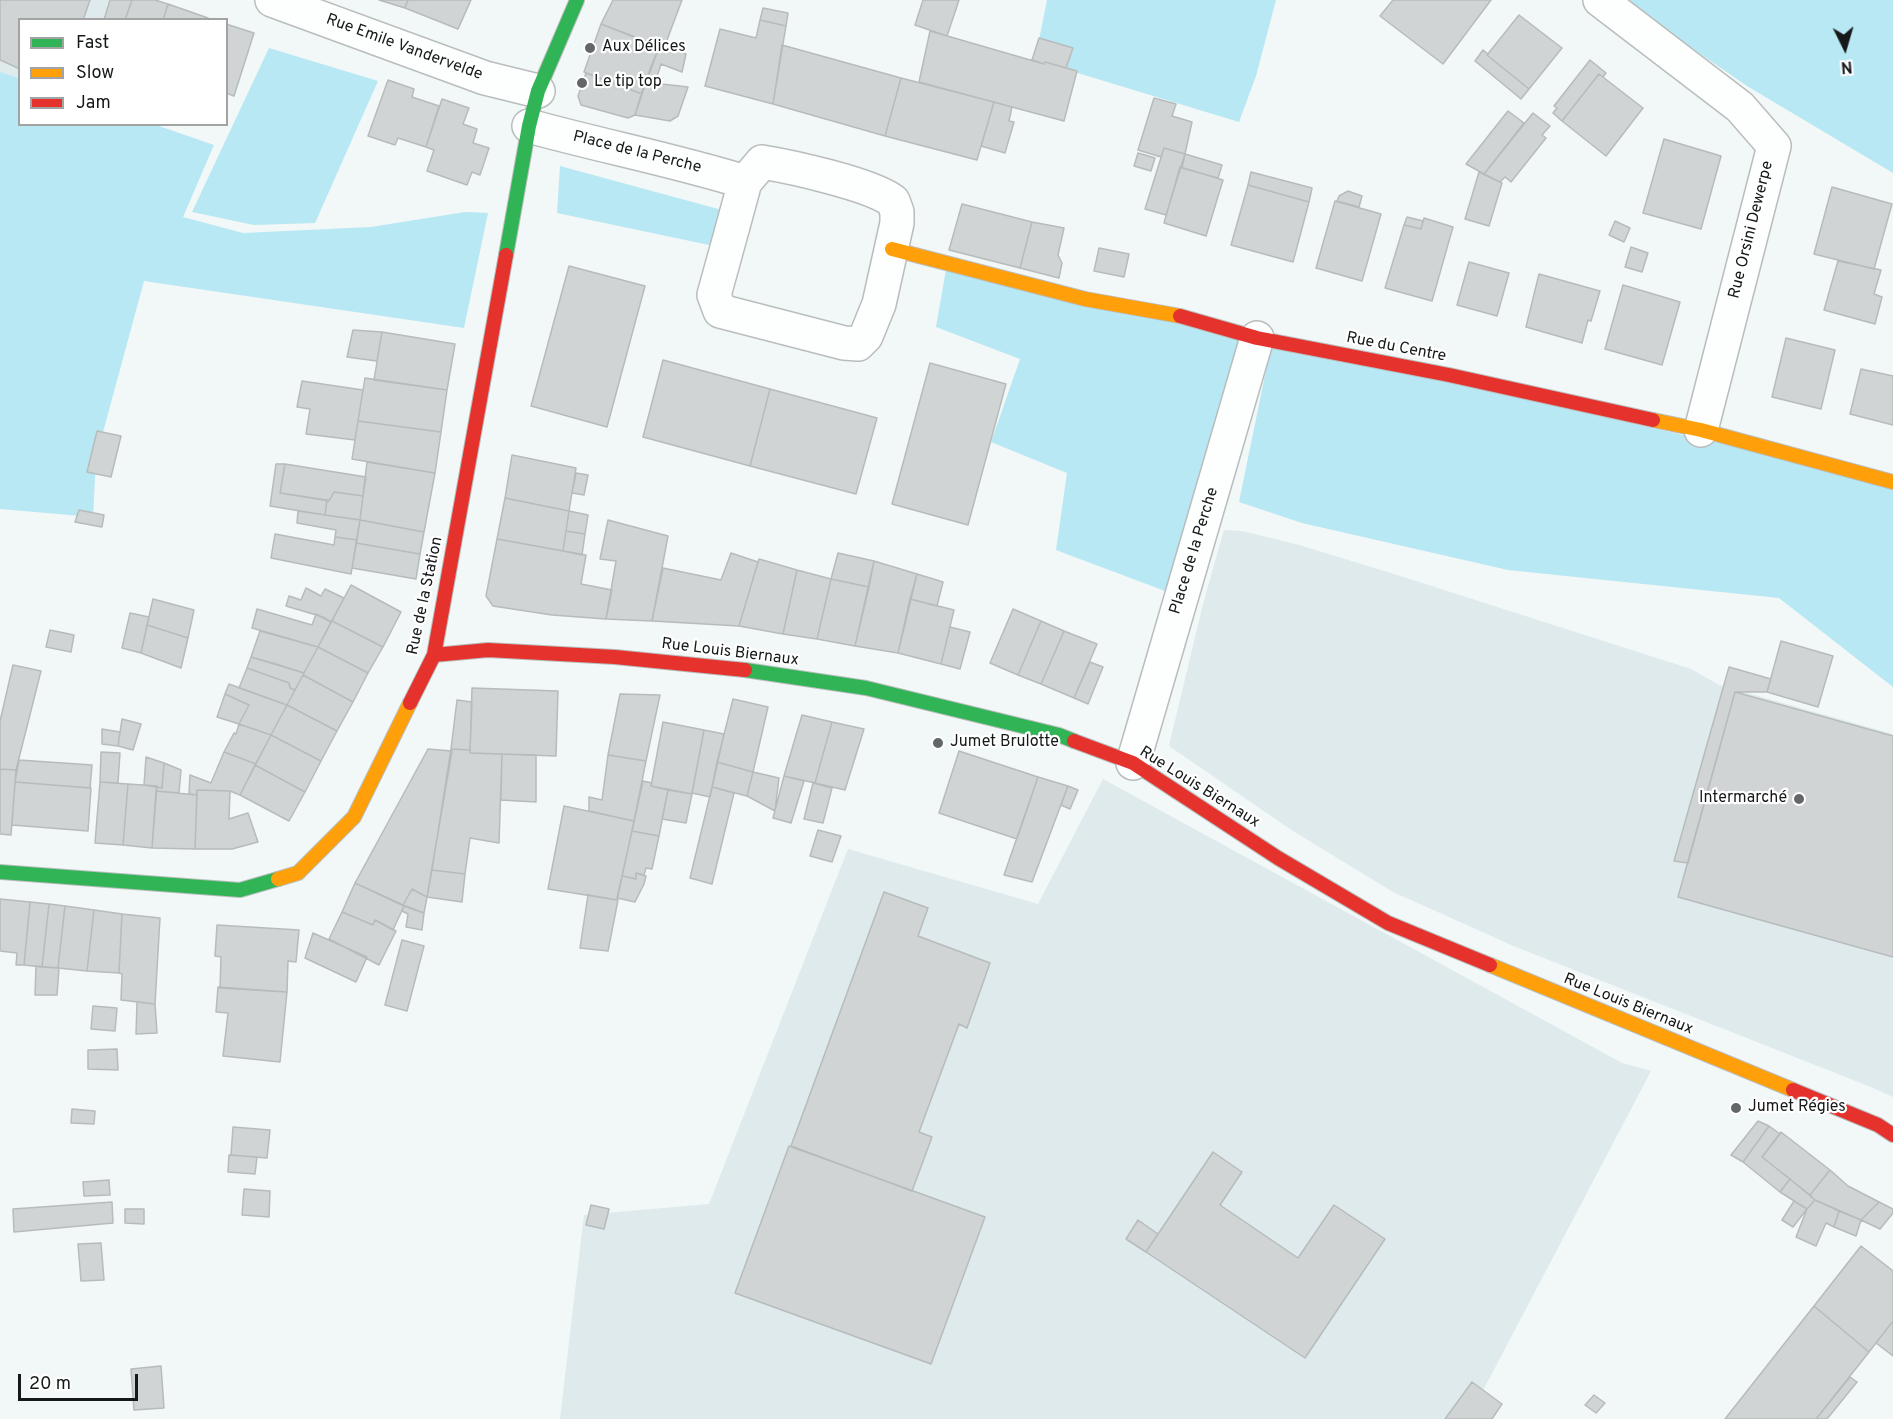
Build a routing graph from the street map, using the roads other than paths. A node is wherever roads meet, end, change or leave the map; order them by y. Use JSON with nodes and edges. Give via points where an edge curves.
{"nodes":[{"id":1,"x":272,"y":0,"type":"edge"},
{"id":2,"x":577,"y":0,"type":"edge"},
{"id":3,"x":1600,"y":0,"type":"edge"},
{"id":4,"x":538,"y":91,"type":"junction"},
{"id":5,"x":529,"y":126,"type":"junction"},
{"id":6,"x":745,"y":182,"type":"junction"},
{"id":7,"x":891,"y":249,"type":"junction"},
{"id":8,"x":1257,"y":338,"type":"junction"},
{"id":9,"x":1701,"y":430,"type":"junction"},
{"id":10,"x":1893,"y":482,"type":"edge"},
{"id":11,"x":434,"y":655,"type":"junction"},
{"id":12,"x":1133,"y":763,"type":"junction"},
{"id":13,"x":0,"y":872,"type":"edge"},
{"id":14,"x":1893,"y":1135,"type":"edge"}],
"edges":[{"from":1,"to":4,"type":"street","name":"Rue Emile Vandervelde","via":[[485,78]]},
{"from":2,"to":4,"type":"street","name":"Rue de la Station"},
{"from":3,"to":9,"type":"street","name":"Rue Orsini Dewerpe","via":[[1740,107],[1774,146]]},
{"from":4,"to":5,"type":"street","name":"Rue de la Station"},
{"from":5,"to":6,"type":"street","name":"Place de la Perche"},
{"from":5,"to":11,"type":"street","name":"Rue de la Station"},
{"from":6,"to":7,"type":"street","via":[[762,162],[885,195],[893,201],[897,212]]},
{"from":6,"to":7,"type":"street","via":[[714,295],[720,311],[858,344],[866,336],[879,304]]},
{"from":7,"to":8,"type":"street","name":"Rue du Centre","via":[[1085,299],[1182,316]]},
{"from":8,"to":9,"type":"street","name":"Rue du Centre"},
{"from":8,"to":12,"type":"street","name":"Place de la Perche"},
{"from":9,"to":10,"type":"street","name":"Rue du Centre"},
{"from":11,"to":12,"type":"street","name":"Rue Louis Biernaux","via":[[488,650],[615,657],[764,672],[854,686],[1059,735]]},
{"from":11,"to":13,"type":"street","name":"Rue de la Station","via":[[354,817],[298,873],[240,890]]},
{"from":12,"to":14,"type":"street","name":"Rue Louis Biernaux","via":[[1278,858],[1388,923],[1878,1125]]}]}
